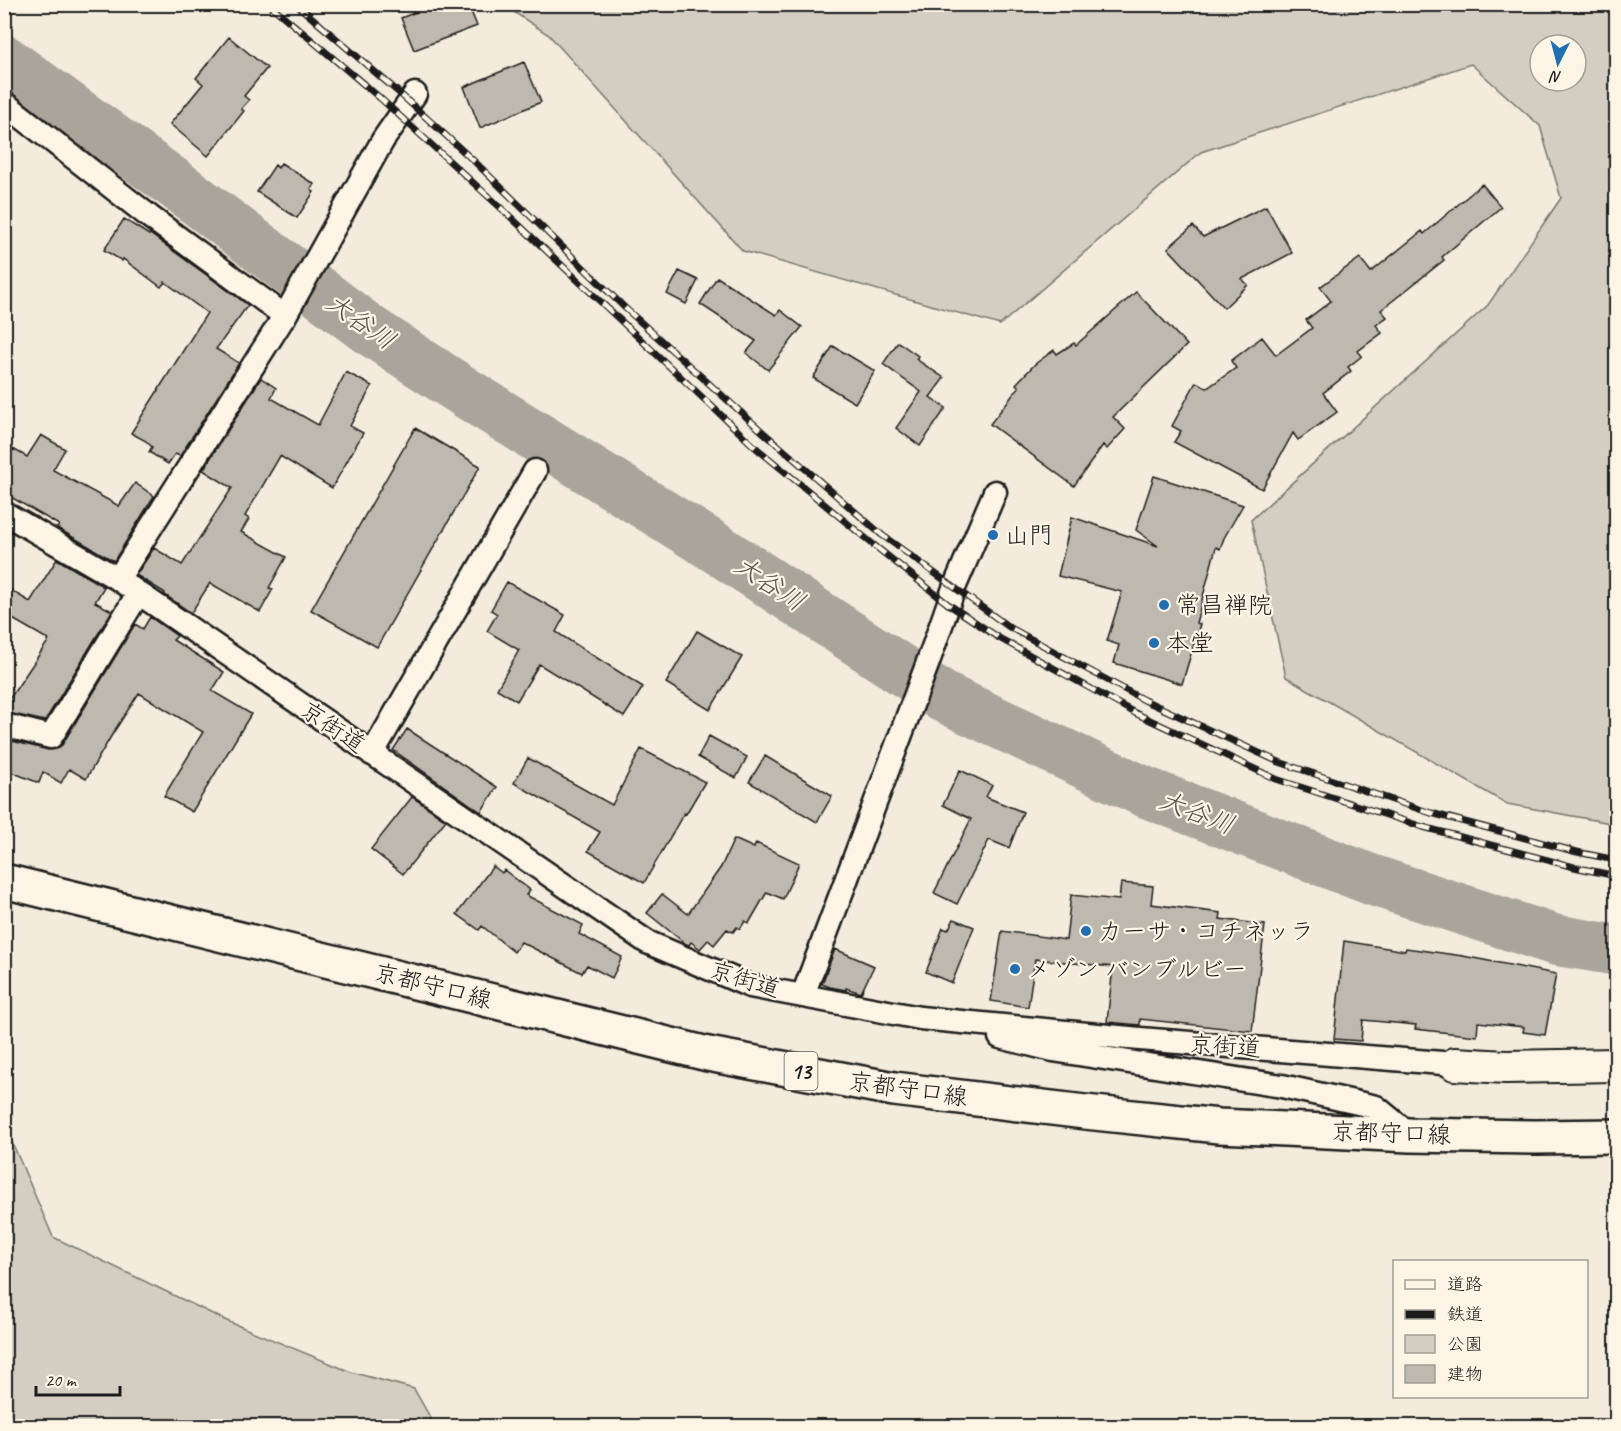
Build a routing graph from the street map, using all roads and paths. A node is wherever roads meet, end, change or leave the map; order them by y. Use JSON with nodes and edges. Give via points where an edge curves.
{"nodes":[{"id":1,"x":415,"y":94,"type":"dead end"},
{"id":2,"x":4,"y":103,"type":"edge"},
{"id":3,"x":286,"y":314,"type":"junction"},
{"id":4,"x":535,"y":471,"type":"dead end"},
{"id":5,"x":995,"y":492,"type":"dead end"},
{"id":6,"x":4,"y":513,"type":"edge"},
{"id":7,"x":118,"y":579,"type":"junction"},
{"id":8,"x":138,"y":594,"type":"junction"},
{"id":9,"x":4,"y":725,"type":"edge"},
{"id":10,"x":372,"y":754,"type":"junction"},
{"id":11,"x":4,"y":881,"type":"edge"},
{"id":12,"x":803,"y":995,"type":"junction"},
{"id":13,"x":920,"y":1018,"type":"junction"},
{"id":14,"x":1455,"y":1064,"type":"joint"},
{"id":15,"x":1617,"y":1065,"type":"edge"},
{"id":16,"x":1410,"y":1135,"type":"junction"},
{"id":17,"x":1617,"y":1136,"type":"edge"}],
"edges":[{"from":1,"to":3,"type":"street","via":[[383,140]]},
{"from":2,"to":3,"type":"street","via":[[141,211]]},
{"from":3,"to":7,"type":"street"},
{"from":4,"to":10,"type":"street"},
{"from":5,"to":12,"type":"street","via":[[954,588]]},
{"from":6,"to":7,"type":"street","name":"京街道"},
{"from":7,"to":8,"type":"street","name":"京街道"},
{"from":8,"to":9,"type":"street","via":[[51,737]]},
{"from":8,"to":10,"type":"street","name":"京街道"},
{"from":10,"to":12,"type":"street","name":"京街道","via":[[647,942],[750,986]]},
{"from":11,"to":16,"type":"main road","name":"京都守口線","number":"13","via":[[708,1054],[894,1089],[1220,1126]]},
{"from":12,"to":13,"type":"street","name":"京街道"},
{"from":13,"to":14,"type":"street","name":"京街道"},
{"from":13,"to":16,"type":"street","via":[[1053,1050],[1282,1086],[1376,1107]]},
{"from":14,"to":15,"type":"street","name":"京街道"},
{"from":16,"to":17,"type":"main road","name":"京都守口線","number":"13"}]}
